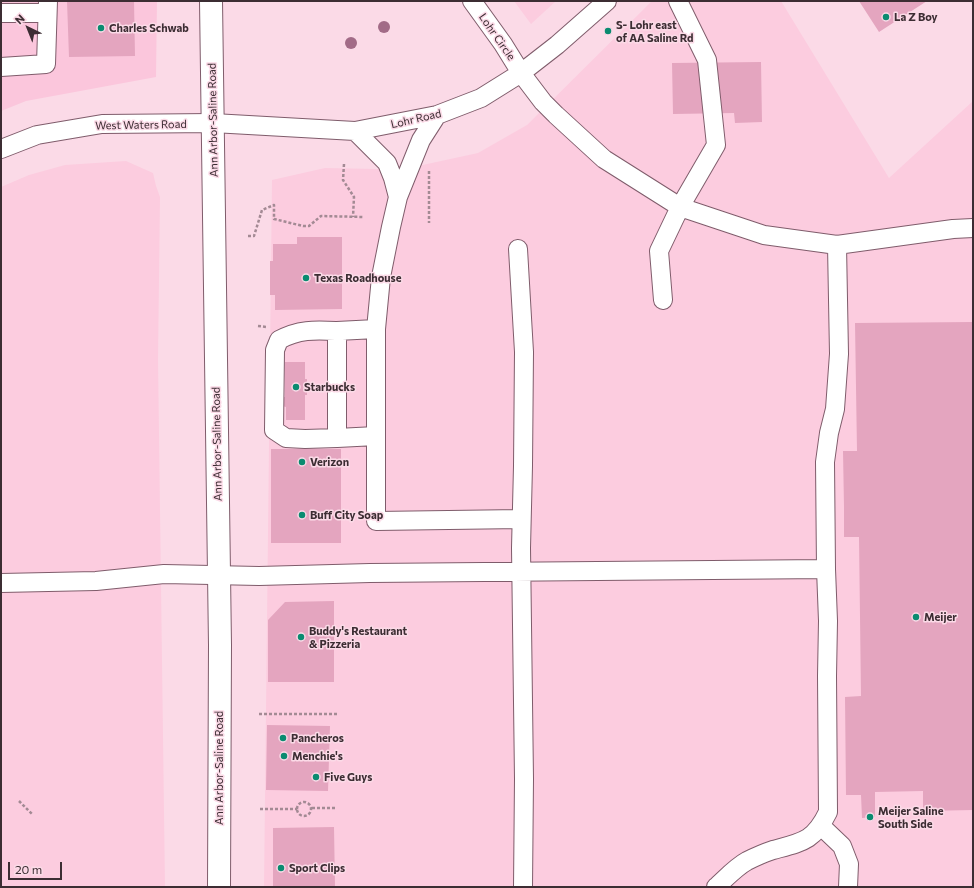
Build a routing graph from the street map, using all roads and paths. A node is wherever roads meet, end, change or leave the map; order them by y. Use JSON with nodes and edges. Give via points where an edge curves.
{"nodes":[{"id":1,"x":211,"y":1,"type":"edge"},
{"id":2,"x":472,"y":1,"type":"edge"},
{"id":3,"x":607,"y":1,"type":"edge"},
{"id":4,"x":678,"y":1,"type":"edge"},
{"id":5,"x":47,"y":7,"type":"edge"},
{"id":6,"x":1,"y":13,"type":"edge"},
{"id":7,"x":1,"y":67,"type":"edge"},
{"id":8,"x":521,"y":73,"type":"junction"},
{"id":9,"x":437,"y":115,"type":"junction"},
{"id":10,"x":213,"y":124,"type":"junction"},
{"id":11,"x":355,"y":131,"type":"junction"},
{"id":12,"x":1,"y":149,"type":"edge"},
{"id":13,"x":344,"y":164,"type":"dead end"},
{"id":14,"x":431,"y":165,"type":"dead end"},
{"id":15,"x":398,"y":197,"type":"junction"},
{"id":16,"x":680,"y":207,"type":"junction"},
{"id":17,"x":353,"y":217,"type":"junction"},
{"id":18,"x":364,"y":217,"type":"dead end"},
{"id":19,"x":429,"y":222,"type":"dead end"},
{"id":20,"x":973,"y":228,"type":"edge"},
{"id":21,"x":248,"y":236,"type":"dead end"},
{"id":22,"x":837,"y":245,"type":"junction"},
{"id":23,"x":518,"y":249,"type":"dead end"},
{"id":24,"x":663,"y":300,"type":"dead end"},
{"id":25,"x":376,"y":329,"type":"junction"},
{"id":26,"x":337,"y":331,"type":"junction"},
{"id":27,"x":376,"y":436,"type":"junction"},
{"id":28,"x":337,"y":438,"type":"junction"},
{"id":29,"x":521,"y":520,"type":"junction"},
{"id":30,"x":826,"y":569,"type":"junction"},
{"id":31,"x":521,"y":572,"type":"junction"},
{"id":32,"x":219,"y":576,"type":"junction"},
{"id":33,"x":1,"y":582,"type":"edge"},
{"id":34,"x":259,"y":714,"type":"dead end"},
{"id":35,"x":337,"y":714,"type":"dead end"},
{"id":36,"x":19,"y":801,"type":"dead end"},
{"id":37,"x":312,"y":808,"type":"junction"},
{"id":38,"x":337,"y":808,"type":"dead end"},
{"id":39,"x":260,"y":809,"type":"dead end"},
{"id":40,"x":297,"y":809,"type":"junction"},
{"id":41,"x":32,"y":814,"type":"dead end"},
{"id":42,"x":821,"y":826,"type":"junction"},
{"id":43,"x":219,"y":887,"type":"edge"},
{"id":44,"x":523,"y":887,"type":"edge"},
{"id":45,"x":716,"y":887,"type":"edge"},
{"id":46,"x":848,"y":887,"type":"edge"}],
"edges":[{"from":1,"to":10,"type":"main road","name":"Ann Arbor-Saline Road"},
{"from":2,"to":8,"type":"street","name":"Lohr Circle"},
{"from":3,"to":8,"type":"street","name":"Lohr Road"},
{"from":4,"to":16,"type":"street","via":[[707,60],[716,145]]},
{"from":5,"to":6,"type":"street"},
{"from":5,"to":7,"type":"street","via":[[46,64]]},
{"from":8,"to":9,"type":"street","name":"Lohr Road","via":[[481,98]]},
{"from":8,"to":16,"type":"street","name":"Lohr Circle","via":[[543,102],[604,159]]},
{"from":9,"to":11,"type":"street","name":"Lohr Road"},
{"from":9,"to":15,"type":"street","via":[[421,140]]},
{"from":10,"to":11,"type":"street","name":"Lohr Road"},
{"from":10,"to":12,"type":"street","name":"West Waters Road","via":[[102,124],[37,135]]},
{"from":10,"to":32,"type":"main road","name":"Ann Arbor-Saline Road"},
{"from":11,"to":15,"type":"street","via":[[387,163]]},
{"from":13,"to":17,"type":"path","via":[[343,180],[354,197]]},
{"from":14,"to":19,"type":"path"},
{"from":15,"to":25,"type":"street","via":[[381,277]]},
{"from":16,"to":22,"type":"street","name":"Lohr Circle","via":[[764,235]]},
{"from":16,"to":24,"type":"street","via":[[659,251]]},
{"from":17,"to":18,"type":"path"},
{"from":17,"to":21,"type":"path","via":[[321,216],[309,226],[303,226],[274,219],[274,205],[262,210],[254,236]]},
{"from":20,"to":22,"type":"street","name":"Lohr Circle"},
{"from":22,"to":30,"type":"street","via":[[839,354],[835,409],[829,432],[826,462]]},
{"from":23,"to":29,"type":"street","via":[[524,352],[524,466]]},
{"from":25,"to":26,"type":"street"},
{"from":25,"to":27,"type":"street"},
{"from":26,"to":28,"type":"street"},
{"from":26,"to":28,"type":"street","via":[[302,331],[279,340],[275,350],[274,430],[286,438]]},
{"from":27,"to":28,"type":"street"},
{"from":27,"to":29,"type":"street","via":[[376,521]]},
{"from":29,"to":31,"type":"street"},
{"from":30,"to":31,"type":"street"},
{"from":30,"to":42,"type":"street","via":[[828,812]]},
{"from":31,"to":32,"type":"street"},
{"from":31,"to":44,"type":"street"},
{"from":32,"to":33,"type":"street","via":[[164,574],[96,581]]},
{"from":32,"to":43,"type":"main road","name":"Ann Arbor-Saline Road"},
{"from":34,"to":35,"type":"path"},
{"from":36,"to":41,"type":"path"},
{"from":37,"to":38,"type":"path"},
{"from":37,"to":40,"type":"path","via":[[308,802],[303,801]]},
{"from":37,"to":40,"type":"path","via":[[309,815],[304,816],[300,815]]},
{"from":39,"to":40,"type":"path"},
{"from":42,"to":45,"type":"street","via":[[804,841],[746,862]]},
{"from":42,"to":46,"type":"street","via":[[842,846],[849,864]]}]}
